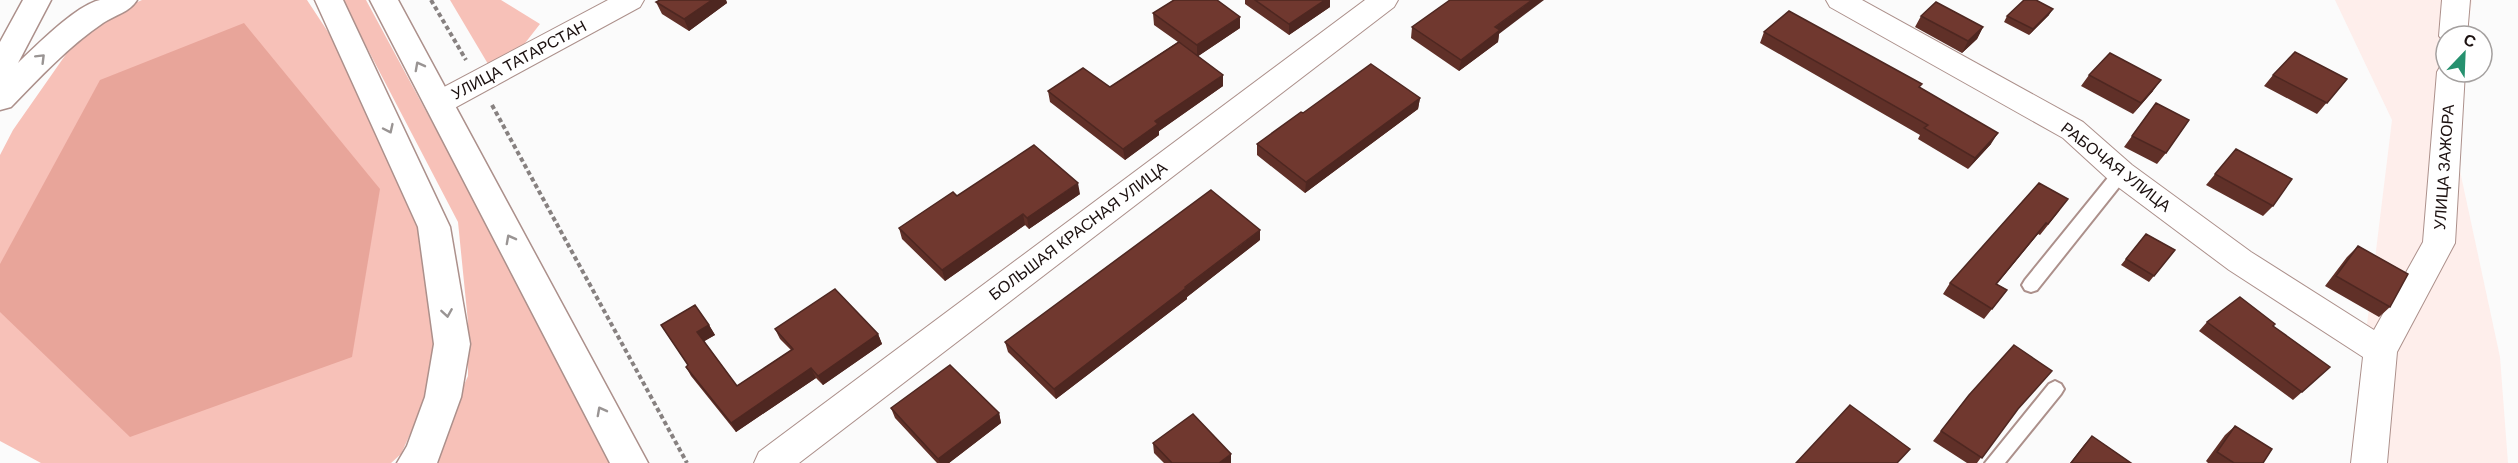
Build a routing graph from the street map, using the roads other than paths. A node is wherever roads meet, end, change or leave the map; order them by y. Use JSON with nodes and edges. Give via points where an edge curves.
{"nodes":[{"id":1,"x":37,"y":0,"type":"edge"},
{"id":2,"x":123,"y":0,"type":"edge"},
{"id":3,"x":328,"y":0,"type":"edge"},
{"id":4,"x":384,"y":0,"type":"edge"},
{"id":5,"x":630,"y":0,"type":"edge"},
{"id":6,"x":1384,"y":0,"type":"edge"},
{"id":7,"x":1840,"y":0,"type":"edge"},
{"id":8,"x":2456,"y":0,"type":"edge"},
{"id":9,"x":2454,"y":24,"type":"edge"},
{"id":10,"x":0,"y":69,"type":"edge"},
{"id":11,"x":2450,"y":84,"type":"edge"},
{"id":12,"x":0,"y":99,"type":"edge"},
{"id":13,"x":439,"y":103,"type":"junction"},
{"id":14,"x":2121,"y":173,"type":"junction"},
{"id":15,"x":2031,"y":285,"type":"dead end"},
{"id":16,"x":2380,"y":351,"type":"junction"},
{"id":17,"x":2055,"y":389,"type":"dead end"},
{"id":18,"x":416,"y":463,"type":"edge"},
{"id":19,"x":629,"y":463,"type":"edge"},
{"id":20,"x":772,"y":463,"type":"edge"},
{"id":21,"x":1994,"y":463,"type":"edge"},
{"id":22,"x":2369,"y":463,"type":"edge"}],
"edges":[{"from":1,"to":10,"type":"main road"},
{"from":12,"to":2,"type":"main road","one_way":true,"via":[[61,39]]},
{"from":3,"to":18,"type":"main road","one_way":true,"via":[[434,227],[452,344],[443,398]]},
{"from":13,"to":4,"type":"main road","one_way":true},
{"from":5,"to":13,"type":"street","name":"УЛИЦА ТАТАРСТАН"},
{"from":6,"to":20,"type":"street","name":"БОЛЬШАЯ КРАСНАЯ УЛИЦА"},
{"from":7,"to":14,"type":"street","name":"РАБОЧАЯ УЛИЦА","via":[[2073,130]]},
{"from":8,"to":9,"type":"street"},
{"from":11,"to":16,"type":"street","name":"УЛИЦА ЗАЖОРА","via":[[2439,243]]},
{"from":19,"to":13,"type":"main road","one_way":true},
{"from":14,"to":15,"type":"lane"},
{"from":14,"to":16,"type":"street","name":"РАБОЧАЯ УЛИЦА","via":[[2240,261]]},
{"from":16,"to":22,"type":"street","name":"УЛИЦА ЗАЖОРА"},
{"from":17,"to":21,"type":"lane"}]}
